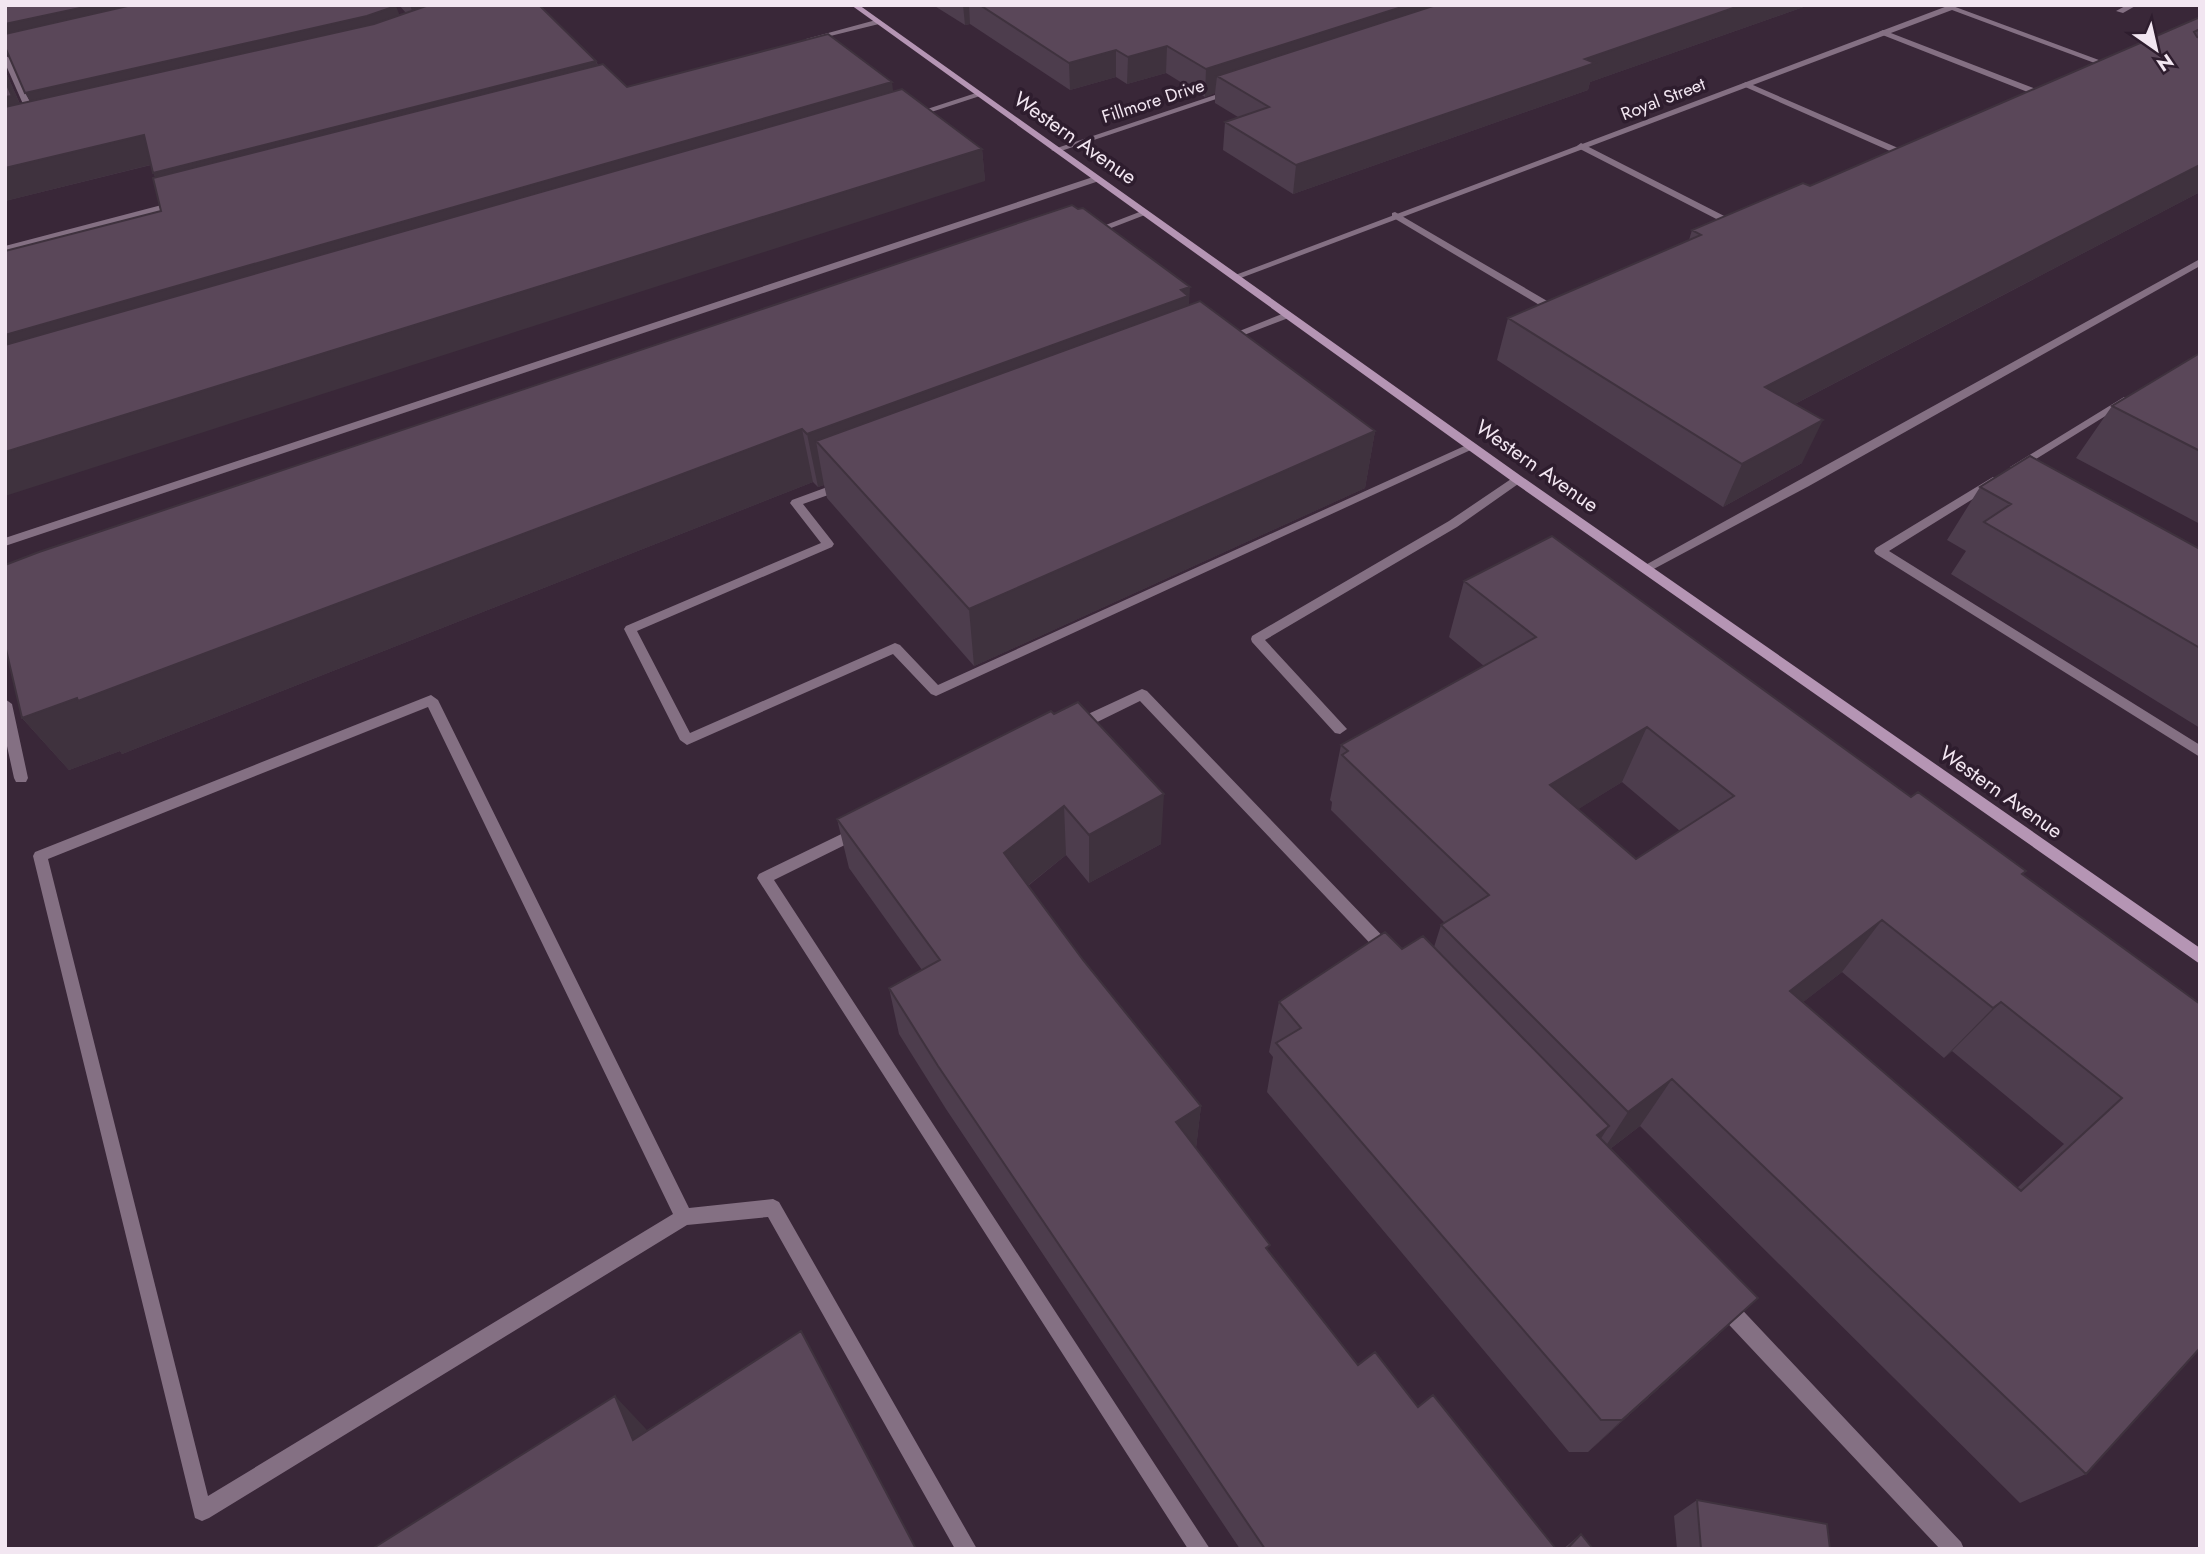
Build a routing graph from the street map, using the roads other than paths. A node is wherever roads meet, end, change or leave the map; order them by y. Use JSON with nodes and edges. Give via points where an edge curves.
{"nodes":[{"id":1,"x":854,"y":5,"type":"edge"},
{"id":2,"x":2134,"y":5,"type":"edge"},
{"id":3,"x":2120,"y":11,"type":"dead end"},
{"id":4,"x":876,"y":22,"type":"junction"},
{"id":5,"x":1882,"y":32,"type":"junction"},
{"id":6,"x":796,"y":43,"type":"edge"},
{"id":7,"x":20,"y":55,"type":"edge"},
{"id":8,"x":6,"y":58,"type":"edge"},
{"id":9,"x":2103,"y":63,"type":"edge"},
{"id":10,"x":1746,"y":85,"type":"junction"},
{"id":11,"x":1239,"y":90,"type":"edge"},
{"id":12,"x":2041,"y":94,"type":"edge"},
{"id":13,"x":979,"y":95,"type":"junction"},
{"id":14,"x":900,"y":119,"type":"edge"},
{"id":15,"x":49,"y":122,"type":"edge"},
{"id":16,"x":36,"y":125,"type":"junction"},
{"id":17,"x":26,"y":128,"type":"edge"},
{"id":18,"x":1581,"y":146,"type":"junction"},
{"id":19,"x":1055,"y":150,"type":"junction"},
{"id":20,"x":1902,"y":153,"type":"edge"},
{"id":21,"x":1096,"y":179,"type":"junction"},
{"id":22,"x":193,"y":200,"type":"edge"},
{"id":23,"x":1145,"y":213,"type":"junction"},
{"id":24,"x":1395,"y":215,"type":"junction"},
{"id":25,"x":1735,"y":225,"type":"edge"},
{"id":26,"x":1073,"y":239,"type":"edge"},
{"id":27,"x":5,"y":249,"type":"edge"},
{"id":28,"x":2200,"y":262,"type":"edge"},
{"id":29,"x":1235,"y":277,"type":"junction"},
{"id":30,"x":1550,"y":307,"type":"edge"},
{"id":31,"x":1287,"y":315,"type":"junction"},
{"id":32,"x":1210,"y":345,"type":"edge"},
{"id":33,"x":2140,"y":391,"type":"edge"},
{"id":34,"x":1471,"y":446,"type":"junction"},
{"id":35,"x":1517,"y":479,"type":"junction"},
{"id":36,"x":848,"y":483,"type":"edge"},
{"id":37,"x":5,"y":542,"type":"edge"},
{"id":38,"x":1646,"y":568,"type":"junction"},
{"id":39,"x":5,"y":704,"type":"edge"},
{"id":40,"x":1340,"y":729,"type":"dead end"},
{"id":41,"x":1057,"y":736,"type":"edge"},
{"id":42,"x":2200,"y":752,"type":"edge"},
{"id":43,"x":22,"y":778,"type":"dead end"},
{"id":44,"x":873,"y":825,"type":"edge"},
{"id":45,"x":2200,"y":957,"type":"edge"},
{"id":46,"x":1402,"y":967,"type":"edge"},
{"id":47,"x":684,"y":1217,"type":"junction"},
{"id":48,"x":1711,"y":1292,"type":"edge"},
{"id":49,"x":967,"y":1549,"type":"edge"},
{"id":50,"x":1199,"y":1549,"type":"edge"},
{"id":51,"x":1954,"y":1549,"type":"edge"}],
"edges":[{"from":1,"to":4,"type":"main road","name":"Western Avenue"},
{"from":2,"to":3,"type":"street"},
{"from":4,"to":6,"type":"street"},
{"from":4,"to":13,"type":"main road","name":"Western Avenue"},
{"from":5,"to":9,"type":"street","name":"Royal Street","via":[[1952,7]]},
{"from":5,"to":10,"type":"street","name":"Royal Street"},
{"from":5,"to":12,"type":"street"},
{"from":7,"to":8,"type":"street"},
{"from":8,"to":16,"type":"street"},
{"from":10,"to":18,"type":"street","name":"Royal Street"},
{"from":10,"to":20,"type":"street"},
{"from":11,"to":19,"type":"street","name":"Fillmore Drive"},
{"from":13,"to":14,"type":"street"},
{"from":13,"to":19,"type":"main road","name":"Western Avenue"},
{"from":15,"to":16,"type":"street"},
{"from":16,"to":17,"type":"street"},
{"from":18,"to":24,"type":"street","name":"Royal Street"},
{"from":18,"to":25,"type":"street"},
{"from":19,"to":21,"type":"main road","name":"Western Avenue"},
{"from":21,"to":23,"type":"main road","name":"Western Avenue"},
{"from":21,"to":37,"type":"street"},
{"from":22,"to":27,"type":"street"},
{"from":23,"to":26,"type":"street"},
{"from":23,"to":29,"type":"main road","name":"Western Avenue"},
{"from":24,"to":29,"type":"street","name":"Royal Street"},
{"from":24,"to":30,"type":"street"},
{"from":28,"to":38,"type":"street"},
{"from":29,"to":31,"type":"main road","name":"Western Avenue"},
{"from":31,"to":32,"type":"street"},
{"from":31,"to":34,"type":"main road","name":"Western Avenue"},
{"from":33,"to":42,"type":"street","via":[[1880,551]]},
{"from":34,"to":35,"type":"main road","name":"Western Avenue"},
{"from":34,"to":36,"type":"street","via":[[936,691],[895,648],[687,740],[630,629],[828,544],[796,503]]},
{"from":35,"to":38,"type":"main road","name":"Western Avenue"},
{"from":35,"to":40,"type":"street","via":[[1453,524],[1257,639]]},
{"from":38,"to":45,"type":"main road","name":"Western Avenue"},
{"from":39,"to":43,"type":"street"},
{"from":41,"to":46,"type":"street","via":[[1142,694]]},
{"from":44,"to":50,"type":"street","via":[[764,878]]},
{"from":47,"to":47,"type":"street","via":[[431,700],[40,856],[202,1511]]},
{"from":47,"to":49,"type":"street","via":[[773,1208]]},
{"from":48,"to":51,"type":"street"}]}
